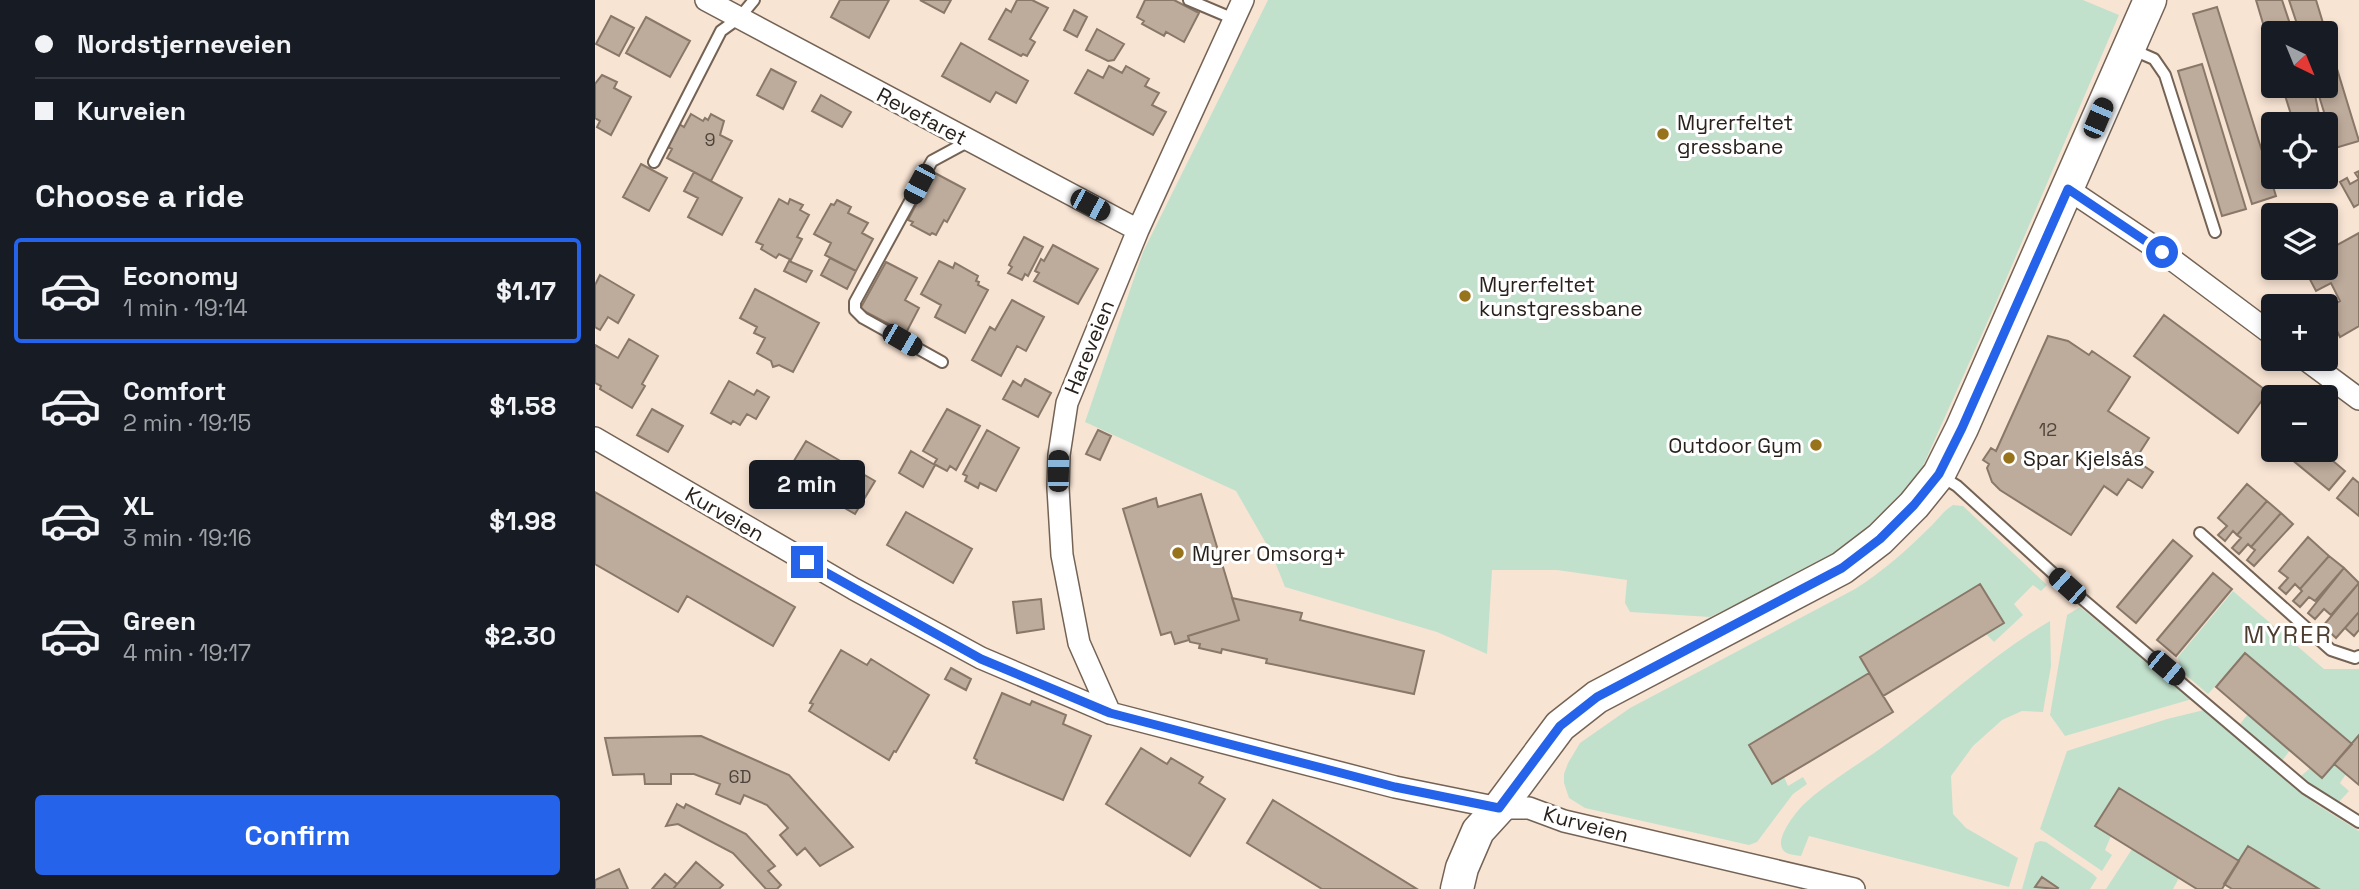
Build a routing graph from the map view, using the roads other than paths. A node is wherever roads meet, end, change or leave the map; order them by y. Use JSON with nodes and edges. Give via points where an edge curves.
{"nodes":[{"id":1,"x":706,"y":0,"type":"edge"},
{"id":2,"x":754,"y":0,"type":"edge"},
{"id":3,"x":1189,"y":0,"type":"edge"},
{"id":4,"x":2150,"y":0,"type":"edge"},
{"id":5,"x":1238,"y":10,"type":"edge"},
{"id":6,"x":739,"y":18,"type":"junction"},
{"id":7,"x":2129,"y":48,"type":"junction"},
{"id":8,"x":969,"y":141,"type":"junction"},
{"id":9,"x":654,"y":162,"type":"dead end"},
{"id":10,"x":2068,"y":189,"type":"junction"},
{"id":11,"x":1138,"y":230,"type":"junction"},
{"id":12,"x":2215,"y":232,"type":"dead end"},
{"id":13,"x":2261,"y":326,"type":"edge"},
{"id":14,"x":942,"y":362,"type":"dead end"},
{"id":15,"x":2321,"y":371,"type":"edge"},
{"id":16,"x":2359,"y":399,"type":"edge"},
{"id":17,"x":595,"y":438,"type":"edge"},
{"id":18,"x":1939,"y":474,"type":"junction"},
{"id":19,"x":2200,"y":533,"type":"dead end"},
{"id":20,"x":2359,"y":656,"type":"edge"},
{"id":21,"x":1110,"y":713,"type":"junction"},
{"id":22,"x":1499,"y":808,"type":"junction"},
{"id":23,"x":2359,"y":822,"type":"edge"},
{"id":24,"x":1793,"y":882,"type":"edge"},
{"id":25,"x":1847,"y":888,"type":"edge"},
{"id":26,"x":1458,"y":889,"type":"edge"}],
"edges":[{"from":1,"to":6,"type":"street","name":"Revefaret"},
{"from":2,"to":6,"type":"lane"},
{"from":3,"to":5,"type":"lane"},
{"from":4,"to":7,"type":"street"},
{"from":5,"to":11,"type":"street","name":"Hareveien"},
{"from":6,"to":8,"type":"street","name":"Revefaret"},
{"from":6,"to":9,"type":"lane","via":[[721,31]]},
{"from":7,"to":10,"type":"street"},
{"from":7,"to":12,"type":"lane","via":[[2154,59],[2165,75]]},
{"from":8,"to":11,"type":"street","name":"Revefaret"},
{"from":8,"to":14,"type":"lane","via":[[932,161],[855,302],[855,310],[863,317]]},
{"from":10,"to":13,"type":"street"},
{"from":10,"to":18,"type":"street"},
{"from":11,"to":21,"type":"street","name":"Hareveien","via":[[1075,380],[1059,455],[1062,555],[1079,643]]},
{"from":15,"to":16,"type":"street"},
{"from":17,"to":21,"type":"street","name":"Kurveien","via":[[981,659]]},
{"from":18,"to":22,"type":"street","via":[[1880,539],[1842,568],[1597,697],[1560,726]]},
{"from":18,"to":23,"type":"lane","via":[[2305,789]]},
{"from":19,"to":20,"type":"lane","via":[[2331,650]]},
{"from":21,"to":22,"type":"street","name":"Kurveien","via":[[1395,787]]},
{"from":22,"to":24,"type":"street","name":"Kurveien","via":[[1529,808]]},
{"from":22,"to":26,"type":"street","via":[[1478,831]]},
{"from":24,"to":25,"type":"street","name":"Kurveien"}]}
